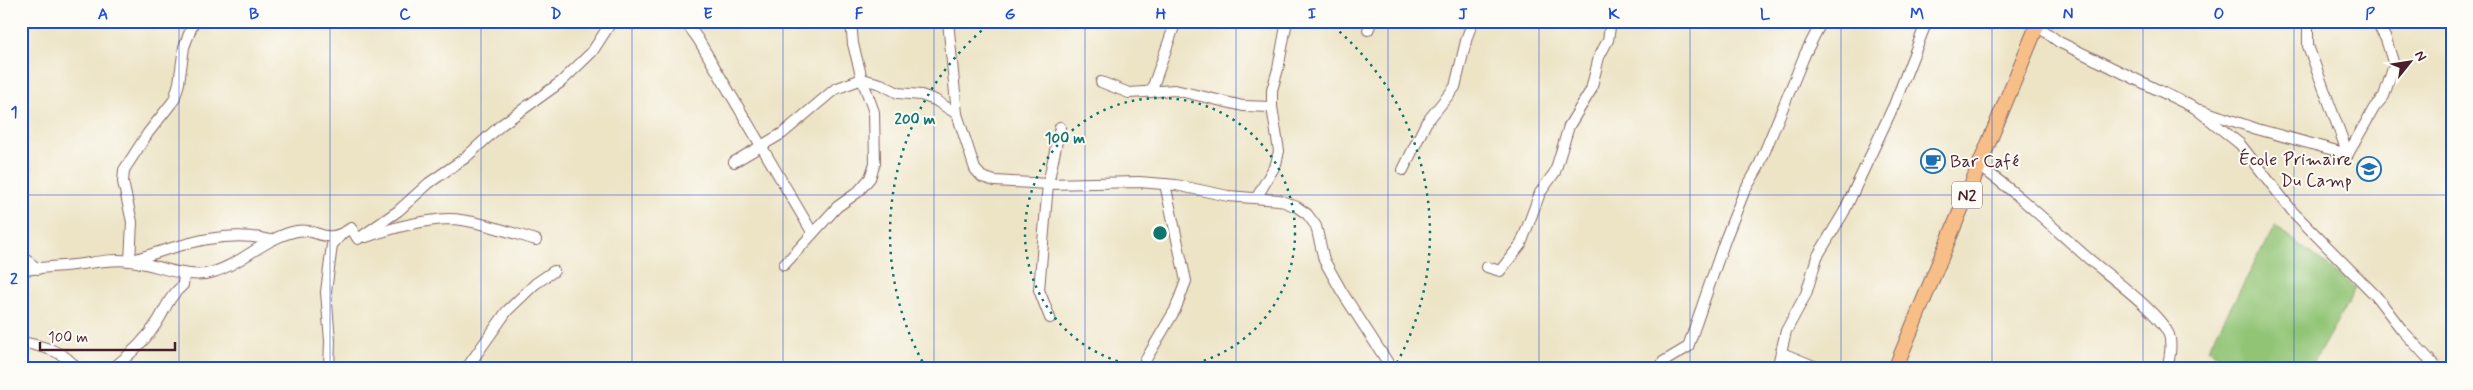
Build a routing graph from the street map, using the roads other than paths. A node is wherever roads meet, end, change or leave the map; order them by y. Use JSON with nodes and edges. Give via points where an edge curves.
{"nodes":[{"id":1,"x":194,"y":21,"type":"edge"},
{"id":2,"x":612,"y":21,"type":"edge"},
{"id":3,"x":685,"y":21,"type":"edge"},
{"id":4,"x":851,"y":21,"type":"edge"},
{"id":5,"x":948,"y":21,"type":"edge"},
{"id":6,"x":1176,"y":21,"type":"edge"},
{"id":7,"x":1287,"y":21,"type":"edge"},
{"id":8,"x":1473,"y":21,"type":"edge"},
{"id":9,"x":1611,"y":21,"type":"edge"},
{"id":10,"x":1822,"y":21,"type":"edge"},
{"id":11,"x":1927,"y":21,"type":"edge"},
{"id":12,"x":2308,"y":21,"type":"edge"},
{"id":13,"x":2376,"y":21,"type":"edge"},
{"id":14,"x":2036,"y":22,"type":"edge"},
{"id":15,"x":862,"y":79,"type":"junction"},
{"id":16,"x":1101,"y":82,"type":"dead end"},
{"id":17,"x":1151,"y":92,"type":"junction"},
{"id":18,"x":1272,"y":107,"type":"junction"},
{"id":19,"x":2195,"y":108,"type":"junction"},
{"id":20,"x":956,"y":114,"type":"junction"},
{"id":21,"x":1060,"y":127,"type":"dead end"},
{"id":22,"x":762,"y":146,"type":"junction"},
{"id":23,"x":2348,"y":154,"type":"junction"},
{"id":24,"x":734,"y":162,"type":"dead end"},
{"id":25,"x":1979,"y":166,"type":"junction"},
{"id":26,"x":1403,"y":170,"type":"dead end"},
{"id":27,"x":1048,"y":184,"type":"junction"},
{"id":28,"x":1165,"y":184,"type":"junction"},
{"id":29,"x":1257,"y":197,"type":"junction"},
{"id":30,"x":812,"y":232,"type":"junction"},
{"id":31,"x":341,"y":235,"type":"junction"},
{"id":32,"x":270,"y":240,"type":"junction"},
{"id":33,"x":358,"y":240,"type":"junction"},
{"id":34,"x":536,"y":240,"type":"dead end"},
{"id":35,"x":21,"y":256,"type":"edge"},
{"id":36,"x":130,"y":261,"type":"junction"},
{"id":37,"x":784,"y":265,"type":"dead end"},
{"id":38,"x":1487,"y":267,"type":"dead end"},
{"id":39,"x":38,"y":269,"type":"junction"},
{"id":40,"x":554,"y":271,"type":"dead end"},
{"id":41,"x":22,"y":272,"type":"edge"},
{"id":42,"x":184,"y":274,"type":"junction"},
{"id":43,"x":1050,"y":318,"type":"dead end"},
{"id":44,"x":21,"y":342,"type":"edge"},
{"id":45,"x":1782,"y":353,"type":"junction"},
{"id":46,"x":1146,"y":360,"type":"dead end"},
{"id":47,"x":77,"y":369,"type":"edge"},
{"id":48,"x":112,"y":369,"type":"edge"},
{"id":49,"x":329,"y":369,"type":"edge"},
{"id":50,"x":466,"y":369,"type":"edge"},
{"id":51,"x":1392,"y":369,"type":"edge"},
{"id":52,"x":1660,"y":369,"type":"edge"},
{"id":53,"x":1777,"y":369,"type":"edge"},
{"id":54,"x":1821,"y":369,"type":"edge"},
{"id":55,"x":1895,"y":369,"type":"edge"},
{"id":56,"x":2166,"y":369,"type":"edge"},
{"id":57,"x":2438,"y":369,"type":"edge"}],
"edges":[{"from":1,"to":36,"type":"street","via":[[184,47],[174,100],[124,170],[122,182],[132,222]]},
{"from":2,"to":33,"type":"street","via":[[592,52],[560,82]]},
{"from":3,"to":22,"type":"street"},
{"from":4,"to":15,"type":"street"},
{"from":5,"to":20,"type":"street"},
{"from":6,"to":17,"type":"street"},
{"from":7,"to":18,"type":"street","via":[[1272,90]]},
{"from":8,"to":26,"type":"street","via":[[1455,87],[1426,123]]},
{"from":9,"to":38,"type":"street","via":[[1591,90],[1569,126],[1555,172],[1540,193],[1521,244],[1500,270]]},
{"from":10,"to":52,"type":"street","via":[[1804,54],[1758,168],[1744,192],[1688,347],[1663,362]]},
{"from":11,"to":45,"type":"street","via":[[1894,105],[1844,212],[1817,257],[1806,294],[1786,331]]},
{"from":12,"to":23,"type":"street","via":[[2308,46]]},
{"from":13,"to":23,"type":"street","via":[[2394,65],[2384,96]]},
{"from":14,"to":19,"type":"street","via":[[2059,42]]},
{"from":14,"to":25,"type":"highway","number":"N2"},
{"from":15,"to":20,"type":"street","via":[[898,93],[935,100]]},
{"from":15,"to":22,"type":"street","via":[[835,89],[783,133]]},
{"from":15,"to":30,"type":"street","via":[[874,112],[875,163],[870,178],[858,192],[837,206]]},
{"from":16,"to":17,"type":"street","via":[[1129,93]]},
{"from":17,"to":18,"type":"street","via":[[1175,90],[1242,106]]},
{"from":18,"to":29,"type":"street","via":[[1279,151],[1276,164]]},
{"from":19,"to":23,"type":"street"},
{"from":19,"to":57,"type":"street","via":[[2240,144],[2293,212],[2376,296]]},
{"from":20,"to":27,"type":"street","via":[[982,177]]},
{"from":21,"to":27,"type":"street"},
{"from":22,"to":24,"type":"street"},
{"from":22,"to":30,"type":"street"},
{"from":25,"to":55,"type":"highway","number":"N2"},
{"from":25,"to":56,"type":"street","via":[[2033,207],[2154,315],[2169,336]]},
{"from":27,"to":28,"type":"street"},
{"from":27,"to":43,"type":"street","via":[[1039,290]]},
{"from":28,"to":29,"type":"street","via":[[1228,196]]},
{"from":28,"to":46,"type":"street","via":[[1186,281]]},
{"from":29,"to":51,"type":"street","via":[[1297,206],[1307,214],[1316,226],[1324,260]]},
{"from":30,"to":37,"type":"street"},
{"from":31,"to":32,"type":"street","via":[[326,237],[299,230]]},
{"from":31,"to":33,"type":"street","via":[[351,228]]},
{"from":31,"to":49,"type":"street","via":[[332,245],[326,292]]},
{"from":32,"to":36,"type":"street","via":[[250,235],[192,241]]},
{"from":32,"to":42,"type":"street","via":[[206,274]]},
{"from":33,"to":34,"type":"street","via":[[389,229],[450,219]]},
{"from":35,"to":39,"type":"street"},
{"from":36,"to":39,"type":"street","via":[[103,260]]},
{"from":36,"to":42,"type":"street"},
{"from":39,"to":41,"type":"street"},
{"from":40,"to":50,"type":"street","via":[[508,310]]},
{"from":42,"to":48,"type":"street","via":[[183,285],[170,297],[159,320],[142,343]]},
{"from":44,"to":47,"type":"street","via":[[69,358]]},
{"from":45,"to":53,"type":"street"},
{"from":45,"to":54,"type":"street"}]}
